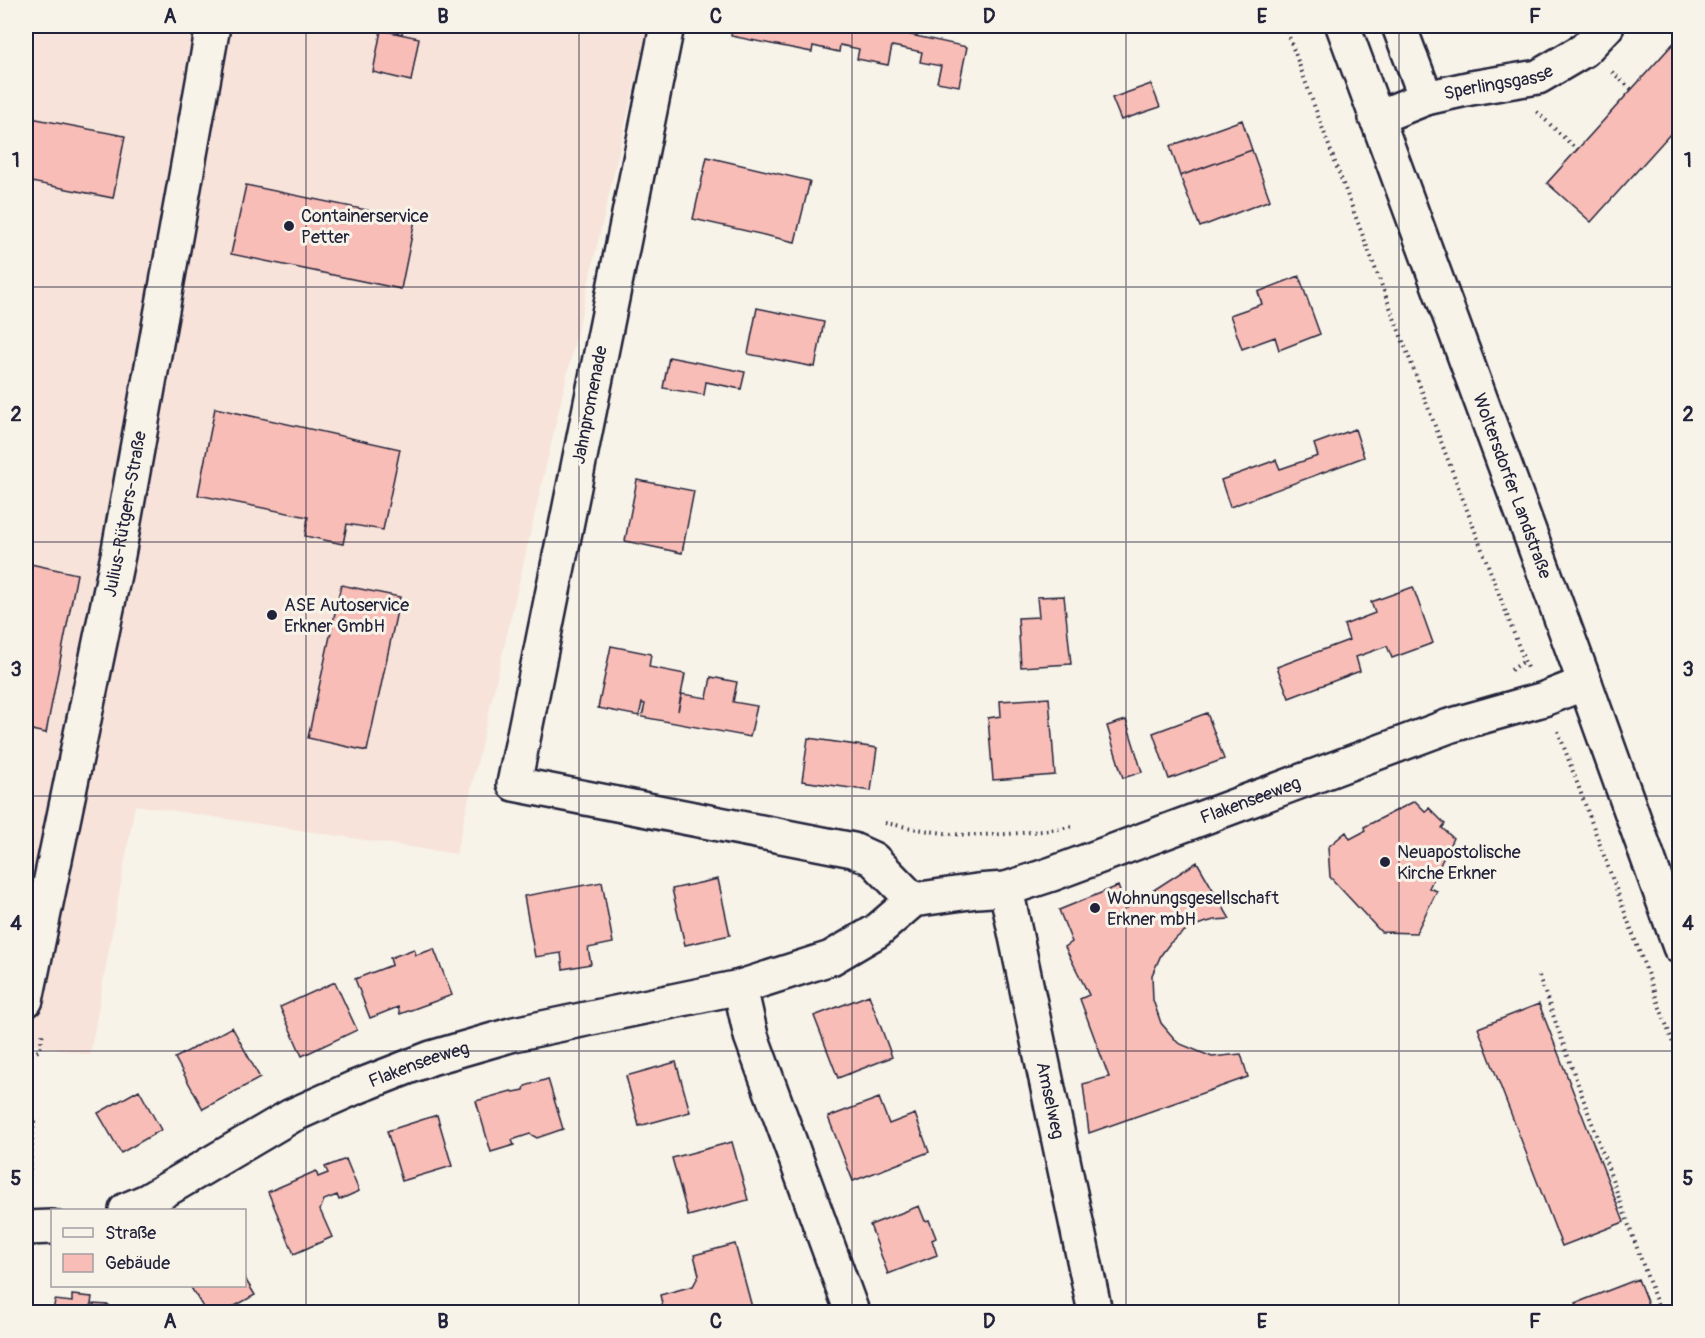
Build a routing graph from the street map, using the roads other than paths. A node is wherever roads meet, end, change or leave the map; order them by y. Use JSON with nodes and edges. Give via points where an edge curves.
{"nodes":[{"id":1,"x":213,"y":26,"type":"edge"},
{"id":2,"x":667,"y":26,"type":"edge"},
{"id":3,"x":1343,"y":26,"type":"edge"},
{"id":4,"x":1399,"y":26,"type":"edge"},
{"id":5,"x":1607,"y":26,"type":"edge"},
{"id":6,"x":1426,"y":98,"type":"junction"},
{"id":7,"x":1376,"y":118,"type":"junction"},
{"id":8,"x":1585,"y":683,"type":"junction"},
{"id":9,"x":1006,"y":889,"type":"junction"},
{"id":10,"x":912,"y":900,"type":"junction"},
{"id":11,"x":1680,"y":947,"type":"edge"},
{"id":12,"x":740,"y":987,"type":"junction"},
{"id":13,"x":26,"y":999,"type":"edge"},
{"id":14,"x":128,"y":1209,"type":"edge"},
{"id":15,"x":51,"y":1227,"type":"edge"},
{"id":16,"x":26,"y":1228,"type":"edge"},
{"id":17,"x":852,"y":1312,"type":"edge"},
{"id":18,"x":1095,"y":1312,"type":"edge"}],
"edges":[{"from":1,"to":13,"type":"street","name":"Julius-Rütgers-Straße","via":[[118,555]]},
{"from":2,"to":10,"type":"street","name":"Jahnpromenade","via":[[514,784],[853,850],[873,859]]},
{"from":3,"to":7,"type":"street","name":"Woltersdorfer Landstraße"},
{"from":4,"to":6,"type":"street"},
{"from":5,"to":6,"type":"street","name":"Sperlingsgasse","via":[[1584,50],[1538,77]]},
{"from":6,"to":7,"type":"street","name":"Sperlingsgasse"},
{"from":7,"to":8,"type":"street","name":"Woltersdorfer Landstraße"},
{"from":8,"to":9,"type":"street","name":"Flakenseeweg","via":[[1449,726]]},
{"from":8,"to":11,"type":"street","name":"Woltersdorfer Landstraße"},
{"from":9,"to":10,"type":"street","name":"Flakenseeweg"},
{"from":9,"to":18,"type":"street","name":"Amselweg"},
{"from":10,"to":12,"type":"street","name":"Flakenseeweg","via":[[877,931],[831,958]]},
{"from":12,"to":14,"type":"street","name":"Flakenseeweg","via":[[514,1034],[431,1058],[291,1116]]},
{"from":12,"to":17,"type":"street","via":[[751,1036]]},
{"from":15,"to":16,"type":"street"}]}
